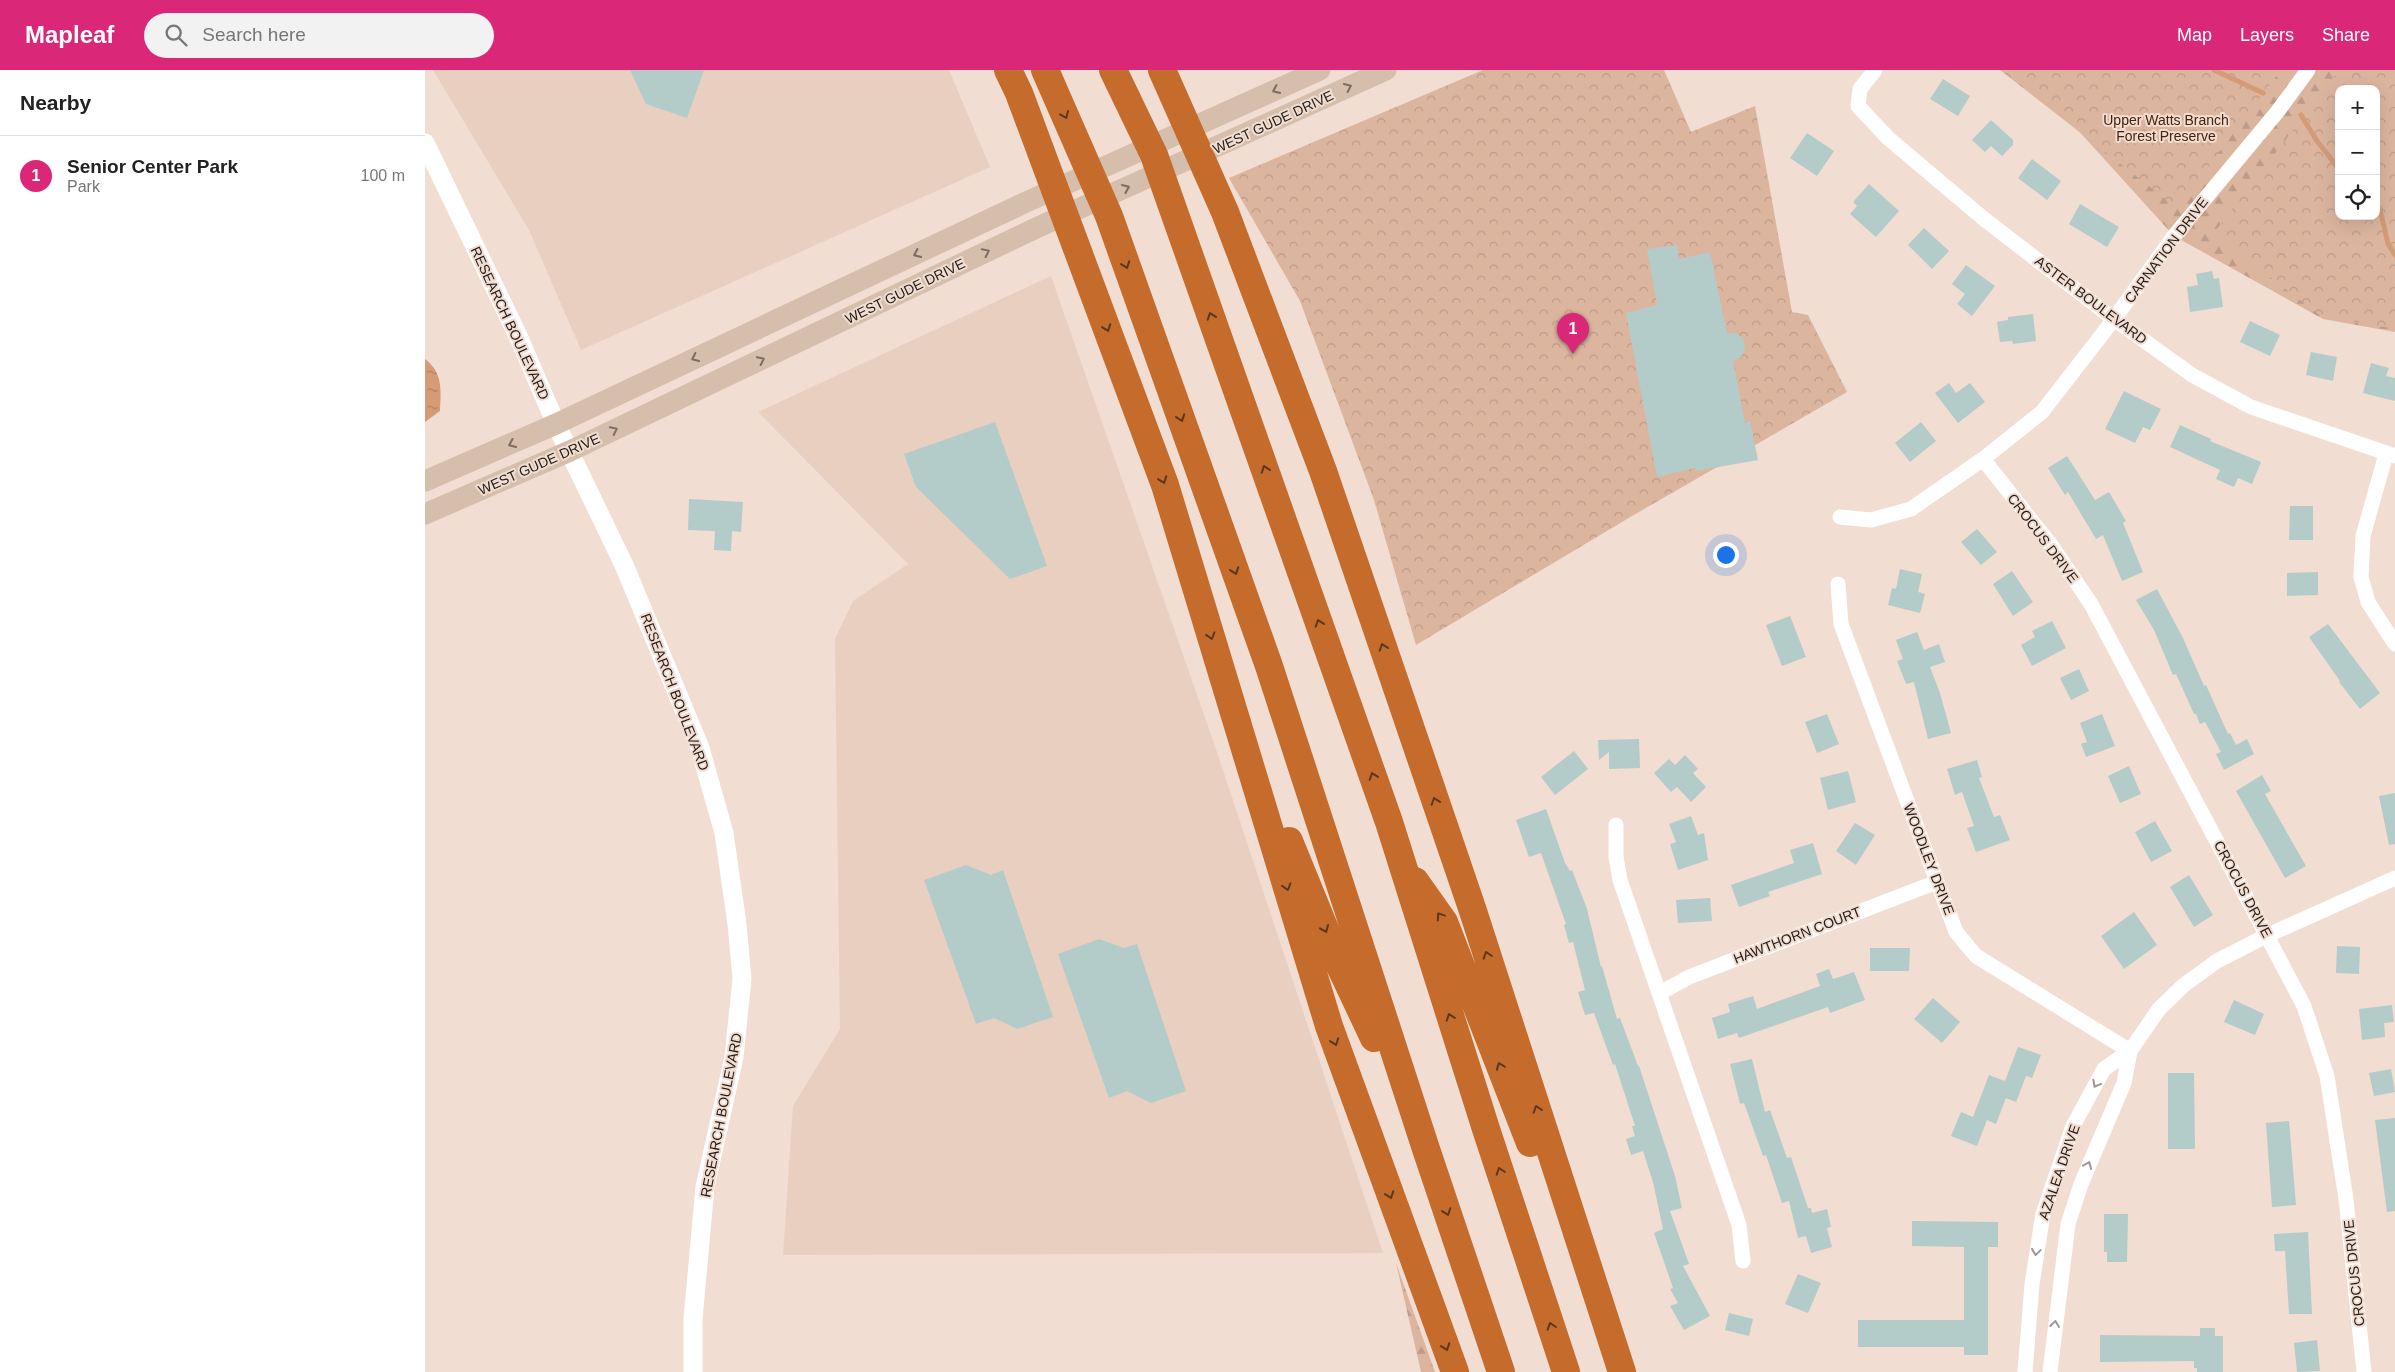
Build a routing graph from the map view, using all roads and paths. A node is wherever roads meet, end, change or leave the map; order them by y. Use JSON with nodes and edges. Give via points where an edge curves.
{"nodes":[{"id":1,"x":1008,"y":70,"type":"edge"},
{"id":2,"x":1045,"y":70,"type":"edge"},
{"id":3,"x":1113,"y":70,"type":"edge"},
{"id":4,"x":1162,"y":70,"type":"edge"},
{"id":5,"x":1320,"y":70,"type":"edge"},
{"id":6,"x":1386,"y":70,"type":"edge"},
{"id":7,"x":1875,"y":70,"type":"edge"},
{"id":8,"x":2308,"y":70,"type":"edge"},
{"id":9,"x":425,"y":143,"type":"edge"},
{"id":10,"x":2114,"y":319,"type":"junction"},
{"id":11,"x":556,"y":424,"type":"junction"},
{"id":12,"x":570,"y":451,"type":"junction"},
{"id":13,"x":2390,"y":455,"type":"edge"},
{"id":14,"x":1983,"y":459,"type":"junction"},
{"id":15,"x":425,"y":481,"type":"edge"},
{"id":16,"x":425,"y":514,"type":"edge"},
{"id":17,"x":1840,"y":517,"type":"dead end"},
{"id":18,"x":1838,"y":584,"type":"dead end"},
{"id":19,"x":2395,"y":644,"type":"edge"},
{"id":20,"x":1227,"y":689,"type":"junction"},
{"id":21,"x":1616,"y":825,"type":"dead end"},
{"id":22,"x":1400,"y":860,"type":"junction"},
{"id":23,"x":2395,"y":878,"type":"edge"},
{"id":24,"x":1937,"y":882,"type":"junction"},
{"id":25,"x":2268,"y":935,"type":"junction"},
{"id":26,"x":1660,"y":993,"type":"junction"},
{"id":27,"x":2130,"y":1051,"type":"junction"},
{"id":28,"x":1426,"y":1149,"type":"junction"},
{"id":29,"x":1743,"y":1261,"type":"dead end"},
{"id":30,"x":693,"y":1372,"type":"edge"},
{"id":31,"x":1455,"y":1372,"type":"edge"},
{"id":32,"x":1501,"y":1372,"type":"edge"},
{"id":33,"x":1566,"y":1372,"type":"edge"},
{"id":34,"x":1622,"y":1372,"type":"edge"},
{"id":35,"x":2025,"y":1372,"type":"edge"},
{"id":36,"x":2050,"y":1372,"type":"edge"},
{"id":37,"x":2364,"y":1372,"type":"edge"}],
"edges":[{"from":1,"to":20,"type":"highway","one_way":true,"via":[[1165,485]]},
{"from":2,"to":28,"type":"highway","one_way":true,"via":[[1109,216],[1269,666]]},
{"from":22,"to":3,"type":"highway","one_way":true,"via":[[1154,155]]},
{"from":34,"to":4,"type":"highway","one_way":true,"via":[[1475,917],[1323,471],[1225,212]]},
{"from":5,"to":11,"type":"main road","name":"WEST GUDE DRIVE","one_way":true,"via":[[1024,203]]},
{"from":12,"to":6,"type":"main road","name":"WEST GUDE DRIVE","one_way":true,"via":[[1034,230]]},
{"from":7,"to":10,"type":"street","name":"ASTER BOULEVARD","via":[[1860,89],[1858,106],[1888,138],[1984,219]]},
{"from":8,"to":10,"type":"street","name":"CARNATION DRIVE","via":[[2174,236]]},
{"from":9,"to":11,"type":"street","name":"RESEARCH BOULEVARD","via":[[519,338]]},
{"from":10,"to":13,"type":"street","name":"ASTER BOULEVARD","via":[[2192,375],[2251,408]]},
{"from":10,"to":14,"type":"street","name":"CARNATION DRIVE","via":[[2041,412]]},
{"from":11,"to":12,"type":"street","name":"RESEARCH BOULEVARD"},
{"from":11,"to":15,"type":"main road","name":"WEST GUDE DRIVE","one_way":true},
{"from":12,"to":16,"type":"main road","name":"WEST GUDE DRIVE"},
{"from":12,"to":30,"type":"street","name":"RESEARCH BOULEVARD","via":[[624,565],[700,748],[724,833],[737,924],[742,979],[739,1022],[705,1187],[693,1319]]},
{"from":13,"to":19,"type":"street","via":[[2363,536],[2361,577],[2367,602]]},
{"from":14,"to":17,"type":"street","name":"CARNATION DRIVE","via":[[1911,509],[1871,520]]},
{"from":14,"to":25,"type":"street","name":"CROCUS DRIVE","via":[[2051,545],[2091,604]]},
{"from":18,"to":24,"type":"street","name":"WOODLEY DRIVE","via":[[1841,624]]},
{"from":20,"to":28,"type":"highway","one_way":true,"via":[[1340,966]]},
{"from":20,"to":31,"type":"highway","one_way":true,"via":[[1329,1026]]},
{"from":21,"to":26,"type":"street","via":[[1616,857],[1621,880]]},
{"from":33,"to":22,"type":"highway","one_way":true},
{"from":34,"to":22,"type":"highway","one_way":true,"via":[[1444,922]]},
{"from":23,"to":25,"type":"street","name":"AZALEA DRIVE"},
{"from":24,"to":26,"type":"street","name":"HAWTHORN COURT","via":[[1689,977]]},
{"from":24,"to":27,"type":"street","name":"WOODLEY DRIVE","via":[[1956,932],[1976,956]]},
{"from":25,"to":27,"type":"street","name":"AZALEA DRIVE","via":[[2217,961],[2184,985],[2159,1009]]},
{"from":25,"to":37,"type":"street","name":"CROCUS DRIVE","via":[[2304,1006],[2327,1076],[2346,1199]]},
{"from":26,"to":29,"type":"street","via":[[1739,1226]]},
{"from":27,"to":35,"type":"street","name":"AZALEA DRIVE","one_way":true,"via":[[2104,1069],[2073,1126],[2050,1191],[2036,1251]]},
{"from":36,"to":27,"type":"street","name":"AZALEA DRIVE","one_way":true,"via":[[2068,1224],[2081,1184],[2124,1083]]},
{"from":28,"to":32,"type":"highway","one_way":true}]}
